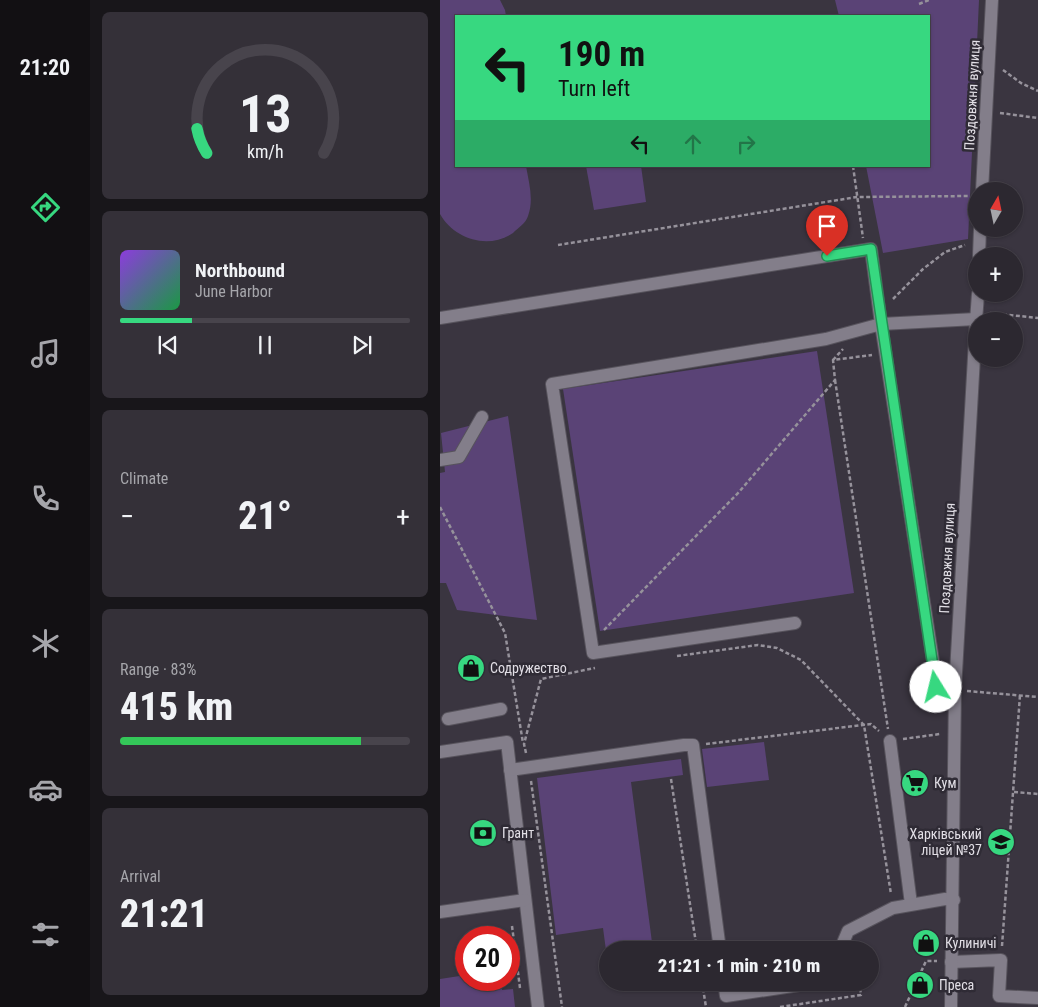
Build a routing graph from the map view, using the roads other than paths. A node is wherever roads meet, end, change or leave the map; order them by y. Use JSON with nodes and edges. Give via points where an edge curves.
{"nodes":[{"id":1,"x":992,"y":0,"type":"edge"},
{"id":2,"x":982,"y":182,"type":"edge"},
{"id":3,"x":440,"y":318,"type":"edge"},
{"id":4,"x":880,"y":318,"type":"junction"},
{"id":5,"x":968,"y":321,"type":"edge"},
{"id":6,"x":973,"y":367,"type":"edge"},
{"id":7,"x":482,"y":417,"type":"dead end"},
{"id":8,"x":440,"y":460,"type":"edge"},
{"id":9,"x":795,"y":623,"type":"dead end"},
{"id":10,"x":931,"y":689,"type":"road end"},
{"id":11,"x":500,"y":709,"type":"dead end"},
{"id":12,"x":448,"y":719,"type":"dead end"},
{"id":13,"x":890,"y":741,"type":"road end"},
{"id":14,"x":440,"y":752,"type":"edge"},
{"id":15,"x":510,"y":770,"type":"junction"},
{"id":16,"x":525,"y":900,"type":"junction"},
{"id":17,"x":954,"y":900,"type":"junction"},
{"id":18,"x":911,"y":904,"type":"junction"},
{"id":19,"x":440,"y":912,"type":"edge"},
{"id":20,"x":719,"y":941,"type":"edge"},
{"id":21,"x":844,"y":941,"type":"edge"},
{"id":22,"x":952,"y":962,"type":"junction"},
{"id":23,"x":725,"y":991,"type":"edge"},
{"id":24,"x":759,"y":991,"type":"edge"},
{"id":25,"x":1038,"y":998,"type":"edge"},
{"id":26,"x":538,"y":1007,"type":"edge"},
{"id":27,"x":951,"y":1007,"type":"edge"}],
"edges":[{"from":1,"to":2,"type":"street","name":"Поздовжня вулиця"},
{"from":3,"to":4,"type":"street","via":[[871,249]]},
{"from":4,"to":5,"type":"street"},
{"from":4,"to":9,"type":"street","via":[[826,338],[552,384],[594,653]]},
{"from":4,"to":10,"type":"street"},
{"from":6,"to":17,"type":"street","name":"Поздовжня вулиця","via":[[955,690]]},
{"from":7,"to":8,"type":"street","via":[[459,457]]},
{"from":11,"to":12,"type":"street"},
{"from":13,"to":18,"type":"street"},
{"from":14,"to":15,"type":"street","via":[[507,742]]},
{"from":15,"to":16,"type":"street"},
{"from":15,"to":20,"type":"street","via":[[693,745]]},
{"from":16,"to":19,"type":"street"},
{"from":16,"to":26,"type":"street"},
{"from":17,"to":18,"type":"street"},
{"from":17,"to":22,"type":"street","name":"Поздовжня вулиця"},
{"from":18,"to":21,"type":"street","via":[[893,908],[848,931]]},
{"from":22,"to":25,"type":"street","via":[[1000,960],[999,996]]},
{"from":22,"to":27,"type":"street","name":"Поздовжня вулиця"},
{"from":23,"to":24,"type":"street","via":[[726,996]]}]}
